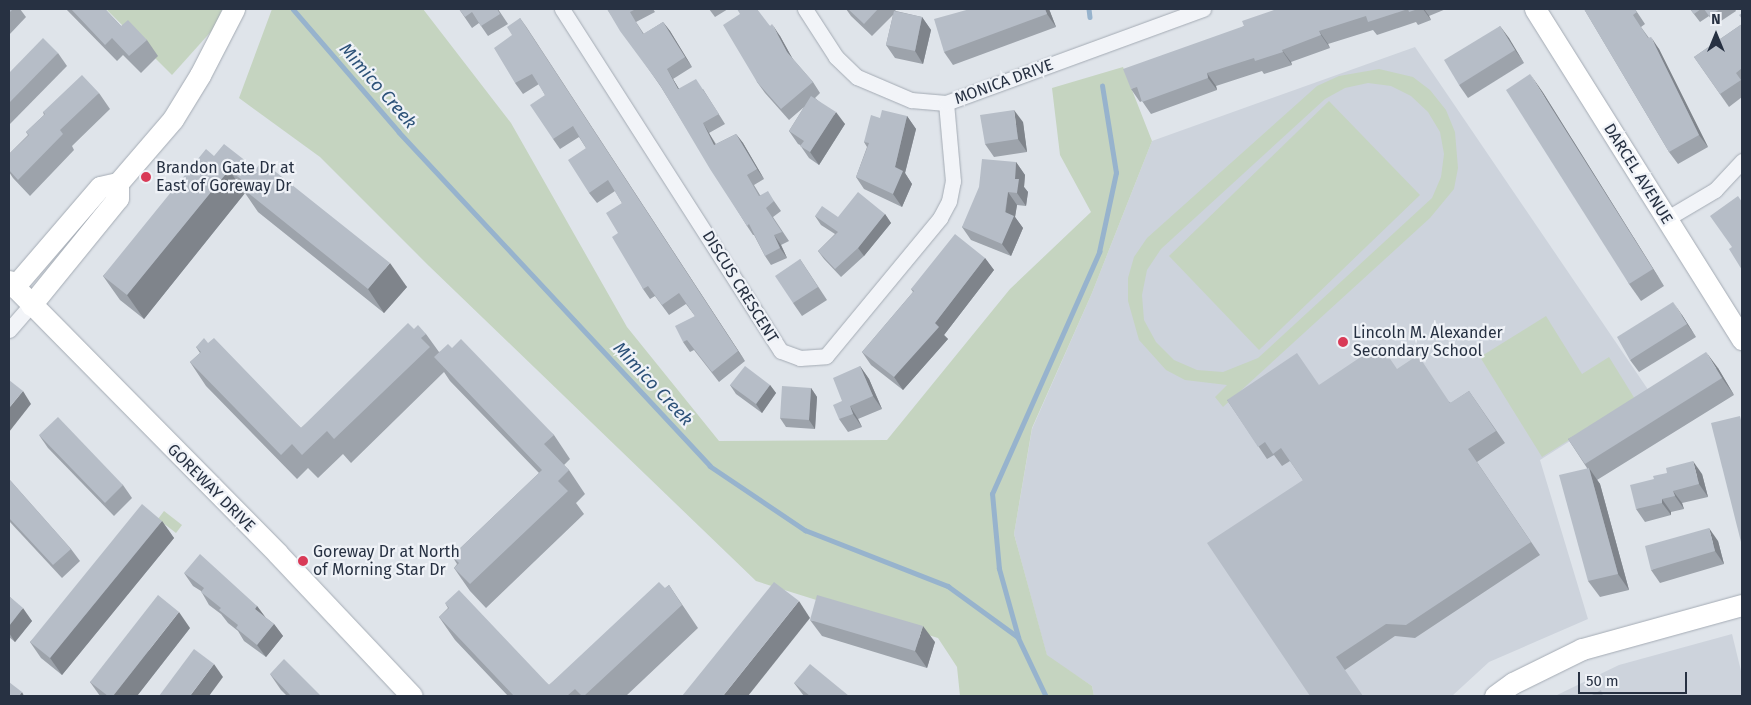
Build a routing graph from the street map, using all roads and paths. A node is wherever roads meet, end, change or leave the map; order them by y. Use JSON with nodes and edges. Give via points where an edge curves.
{"nodes":[{"id":1,"x":234,"y":9,"type":"edge"},
{"id":2,"x":562,"y":9,"type":"edge"},
{"id":3,"x":805,"y":9,"type":"edge"},
{"id":4,"x":1203,"y":9,"type":"edge"},
{"id":5,"x":1535,"y":9,"type":"edge"},
{"id":6,"x":946,"y":103,"type":"junction"},
{"id":7,"x":1742,"y":161,"type":"edge"},
{"id":8,"x":118,"y":183,"type":"junction"},
{"id":9,"x":1666,"y":219,"type":"junction"},
{"id":10,"x":10,"y":287,"type":"edge"},
{"id":11,"x":31,"y":305,"type":"junction"},
{"id":12,"x":9,"y":330,"type":"edge"},
{"id":13,"x":1742,"y":338,"type":"edge"},
{"id":14,"x":1742,"y":605,"type":"edge"},
{"id":15,"x":412,"y":696,"type":"edge"},
{"id":16,"x":1495,"y":696,"type":"edge"}],
"edges":[{"from":1,"to":8,"type":"street","via":[[174,119]]},
{"from":2,"to":6,"type":"street","name":"DISCUS CRESCENT","via":[[781,351],[800,358],[826,356],[940,218],[954,181]]},
{"from":3,"to":6,"type":"street","name":"MONICA DRIVE","via":[[836,57],[857,77],[911,100]]},
{"from":4,"to":6,"type":"street","name":"MONICA DRIVE"},
{"from":5,"to":9,"type":"street","name":"DARCEL AVENUE"},
{"from":7,"to":9,"type":"street","via":[[1715,190]]},
{"from":8,"to":10,"type":"street","via":[[100,187]]},
{"from":8,"to":11,"type":"street","via":[[118,198]]},
{"from":9,"to":13,"type":"street","name":"DARCEL AVENUE"},
{"from":10,"to":11,"type":"street","name":"GOREWAY DRIVE"},
{"from":11,"to":12,"type":"street"},
{"from":11,"to":15,"type":"street","name":"GOREWAY DRIVE","via":[[284,561]]},
{"from":14,"to":16,"type":"street","via":[[1582,649],[1513,683]]}]}
